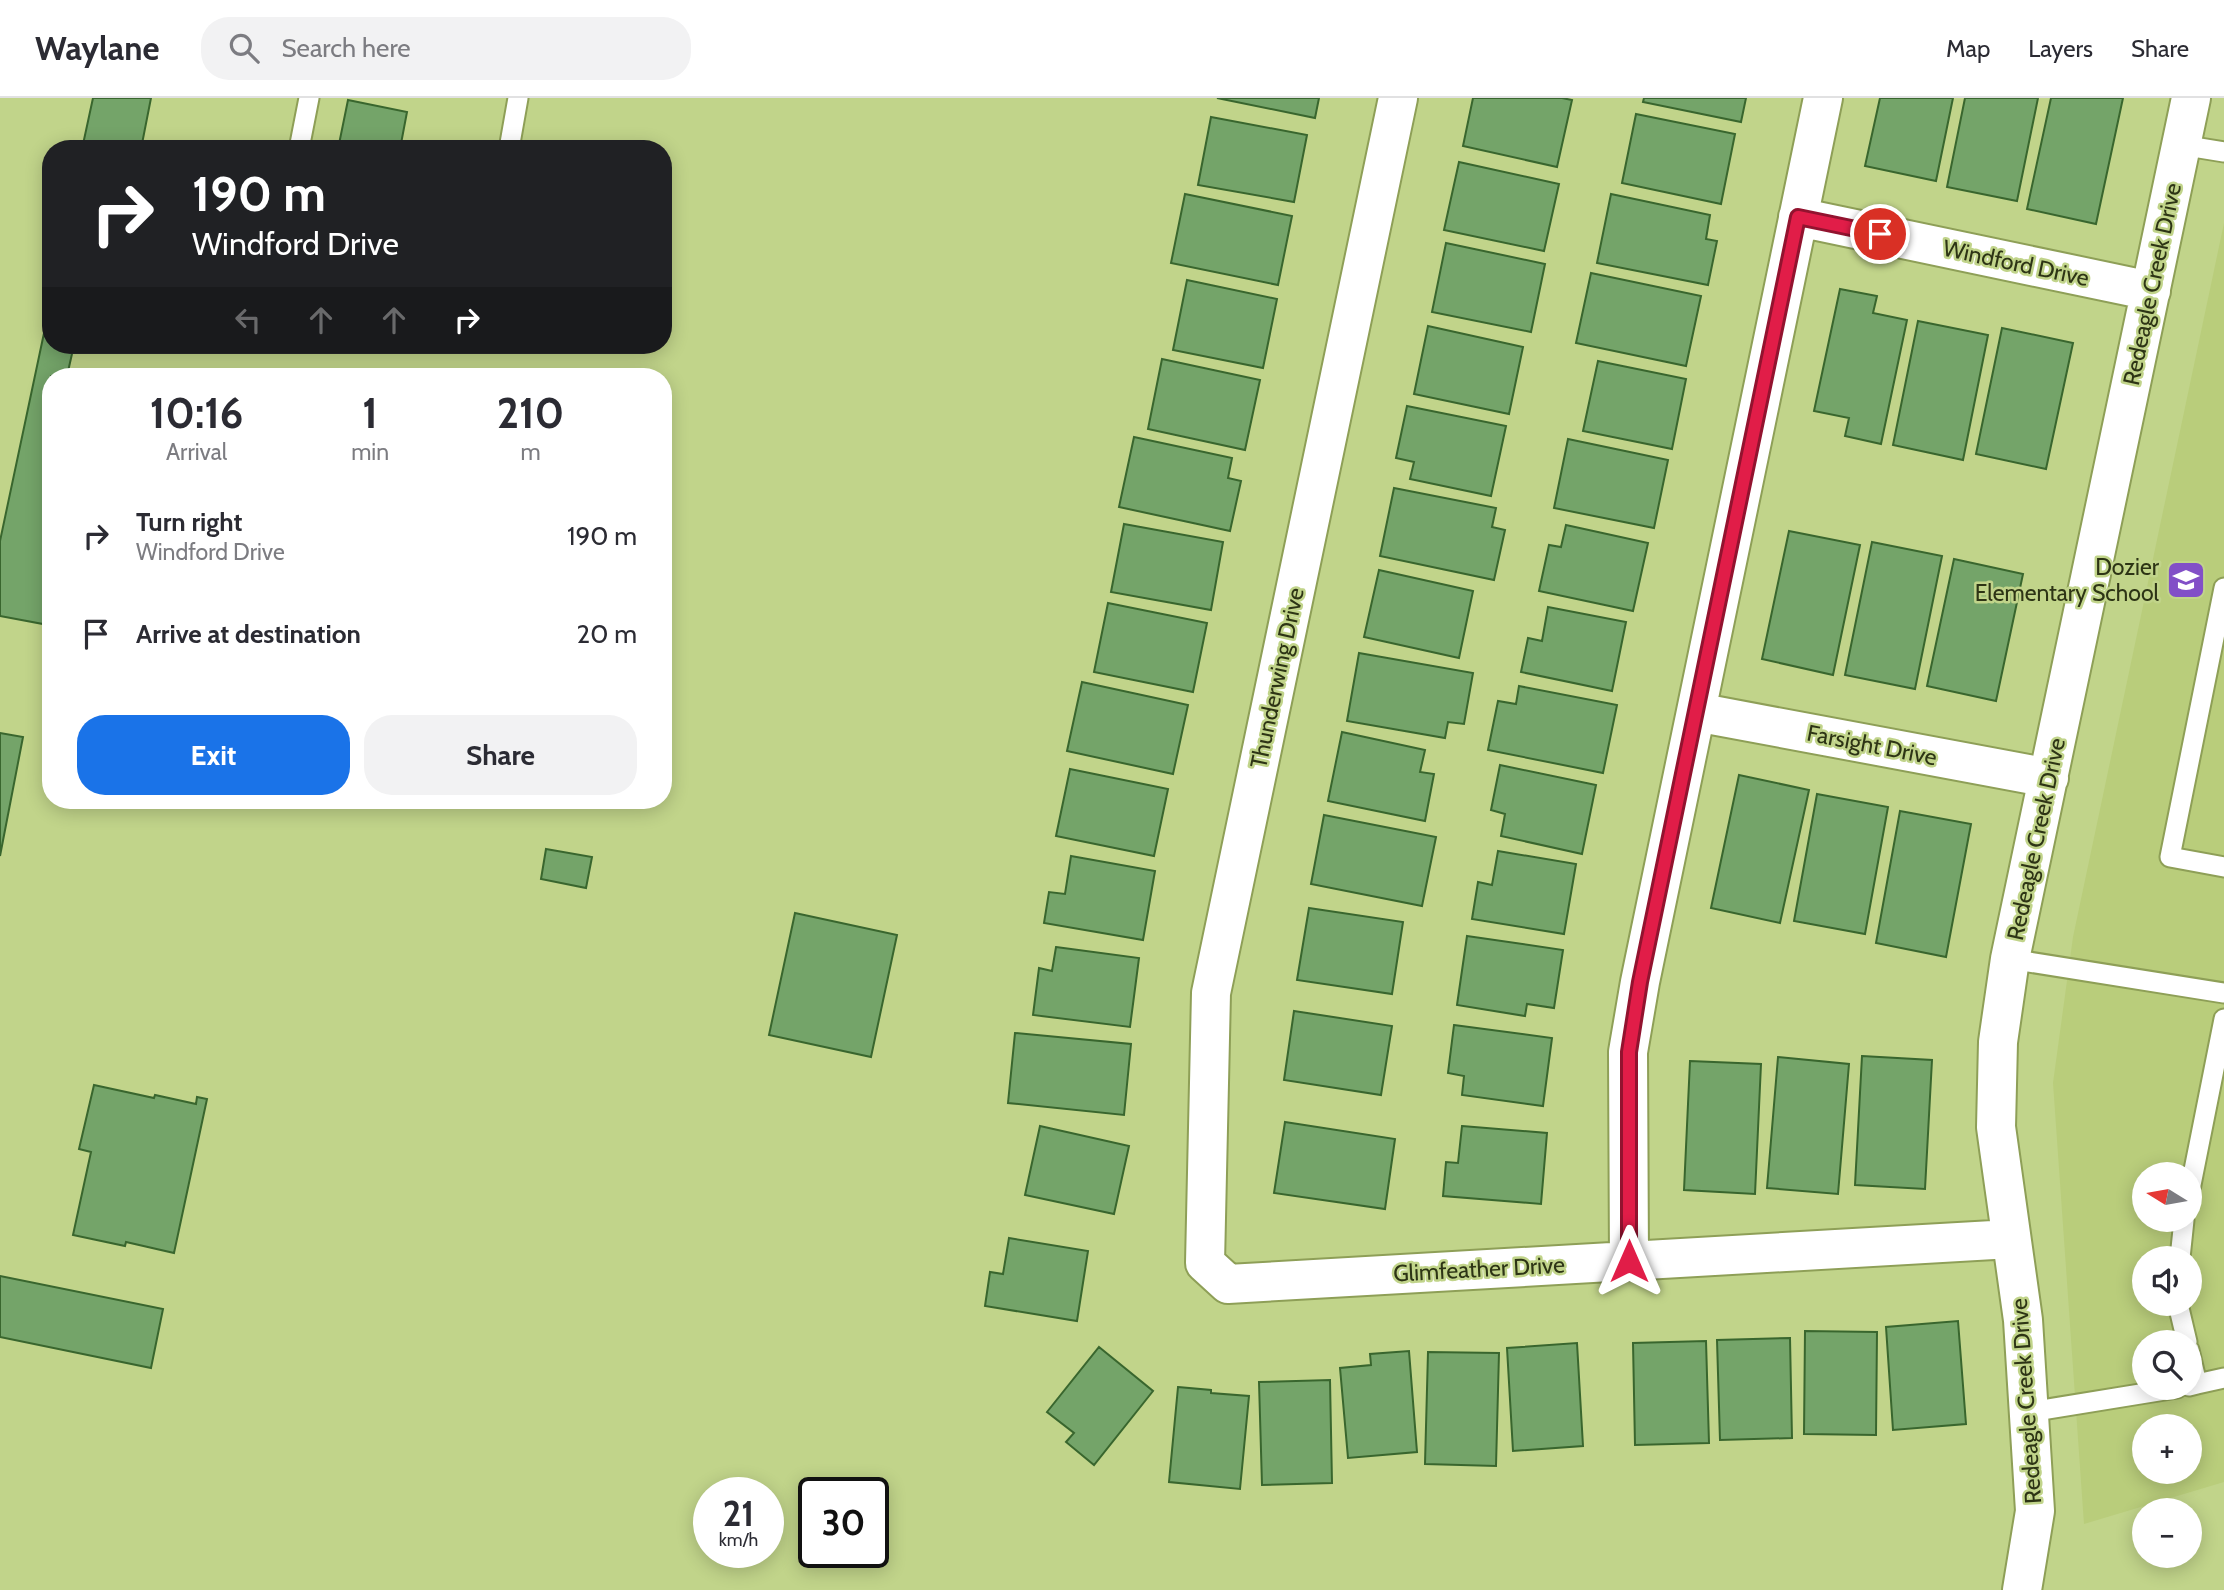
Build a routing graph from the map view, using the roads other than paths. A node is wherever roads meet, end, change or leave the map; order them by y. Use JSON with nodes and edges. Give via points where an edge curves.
{"nodes":[{"id":1,"x":309,"y":98,"type":"edge"},
{"id":2,"x":518,"y":98,"type":"edge"},
{"id":3,"x":1398,"y":98,"type":"edge"},
{"id":4,"x":1823,"y":98,"type":"edge"},
{"id":5,"x":2191,"y":98,"type":"edge"},
{"id":6,"x":301,"y":140,"type":"edge"},
{"id":7,"x":511,"y":140,"type":"edge"},
{"id":8,"x":2182,"y":145,"type":"junction"},
{"id":9,"x":2224,"y":152,"type":"edge"},
{"id":10,"x":1798,"y":217,"type":"junction"},
{"id":11,"x":2151,"y":291,"type":"junction"},
{"id":12,"x":2224,"y":587,"type":"edge"},
{"id":13,"x":1696,"y":712,"type":"junction"},
{"id":14,"x":2049,"y":778,"type":"junction"},
{"id":15,"x":2224,"y":867,"type":"edge"},
{"id":16,"x":2010,"y":959,"type":"junction"},
{"id":17,"x":2224,"y":993,"type":"edge"},
{"id":18,"x":2224,"y":1019,"type":"edge"},
{"id":19,"x":2196,"y":1162,"type":"edge"},
{"id":20,"x":2011,"y":1239,"type":"junction"},
{"id":21,"x":1629,"y":1261,"type":"junction"},
{"id":22,"x":1205,"y":1263,"type":"joint"},
{"id":23,"x":2224,"y":1378,"type":"edge"},
{"id":24,"x":2202,"y":1383,"type":"edge"},
{"id":25,"x":2132,"y":1395,"type":"edge"},
{"id":26,"x":2029,"y":1412,"type":"junction"},
{"id":27,"x":2022,"y":1590,"type":"edge"}],
"edges":[{"from":1,"to":6,"type":"lane"},
{"from":2,"to":7,"type":"lane"},
{"from":3,"to":22,"type":"street","name":"Thunderwing Drive","via":[[1211,993]]},
{"from":4,"to":10,"type":"street"},
{"from":5,"to":8,"type":"street","name":"Redeagle Creek Drive"},
{"from":8,"to":9,"type":"lane"},
{"from":8,"to":11,"type":"street","name":"Redeagle Creek Drive"},
{"from":10,"to":11,"type":"street","name":"Windford Drive"},
{"from":10,"to":13,"type":"street"},
{"from":11,"to":14,"type":"street","name":"Redeagle Creek Drive"},
{"from":12,"to":15,"type":"lane","via":[[2170,857]]},
{"from":13,"to":14,"type":"street","name":"Farsight Drive"},
{"from":13,"to":21,"type":"street","via":[[1629,1052]]},
{"from":14,"to":16,"type":"street","name":"Redeagle Creek Drive"},
{"from":16,"to":17,"type":"lane"},
{"from":16,"to":20,"type":"street","name":"Redeagle Creek Drive","via":[[1998,1042],[1996,1127]]},
{"from":18,"to":19,"type":"lane"},
{"from":20,"to":21,"type":"street","name":"Glimfeather Drive"},
{"from":20,"to":26,"type":"street","name":"Redeagle Creek Drive","via":[[2023,1320]]},
{"from":21,"to":22,"type":"street","name":"Glimfeather Drive","via":[[1228,1284]]},
{"from":23,"to":24,"type":"lane"},
{"from":25,"to":26,"type":"lane"},
{"from":26,"to":27,"type":"street","name":"Redeagle Creek Drive","via":[[2035,1511]]}]}
